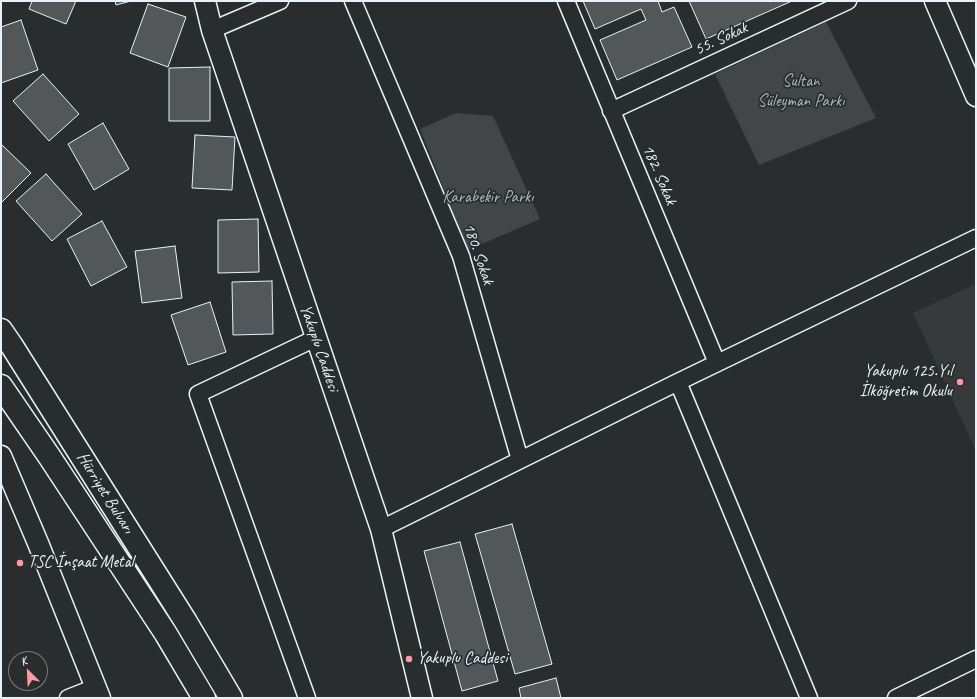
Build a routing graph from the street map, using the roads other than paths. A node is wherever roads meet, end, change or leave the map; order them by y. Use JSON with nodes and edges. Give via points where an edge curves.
{"nodes":[{"id":1,"x":205,"y":1,"type":"edge"},
{"id":2,"x":280,"y":1,"type":"edge"},
{"id":3,"x":353,"y":1,"type":"edge"},
{"id":4,"x":566,"y":1,"type":"edge"},
{"id":5,"x":848,"y":1,"type":"edge"},
{"id":6,"x":936,"y":2,"type":"edge"},
{"id":7,"x":212,"y":30,"type":"junction"},
{"id":8,"x":976,"y":96,"type":"edge"},
{"id":9,"x":611,"y":111,"type":"junction"},
{"id":10,"x":976,"y":238,"type":"edge"},
{"id":11,"x":1,"y":330,"type":"edge"},
{"id":12,"x":316,"y":338,"type":"junction"},
{"id":13,"x":717,"y":363,"type":"junction"},
{"id":14,"x":678,"y":382,"type":"junction"},
{"id":15,"x":1,"y":386,"type":"edge"},
{"id":16,"x":1,"y":456,"type":"edge"},
{"id":17,"x":520,"y":460,"type":"junction"},
{"id":18,"x":381,"y":529,"type":"junction"},
{"id":19,"x":976,"y":659,"type":"edge"},
{"id":20,"x":98,"y":693,"type":"edge"},
{"id":21,"x":68,"y":698,"type":"edge"},
{"id":22,"x":204,"y":698,"type":"edge"},
{"id":23,"x":231,"y":698,"type":"edge"},
{"id":24,"x":307,"y":698,"type":"edge"},
{"id":25,"x":422,"y":698,"type":"edge"},
{"id":26,"x":810,"y":698,"type":"edge"},
{"id":27,"x":896,"y":698,"type":"edge"}],
"edges":[{"from":1,"to":7,"type":"street","name":"Yakuplu Caddesi"},
{"from":2,"to":7,"type":"street"},
{"from":3,"to":17,"type":"street","name":"180. Sokak","via":[[462,256]]},
{"from":4,"to":9,"type":"street","name":"182. Sokak"},
{"from":5,"to":9,"type":"street","name":"55. Sokak"},
{"from":6,"to":8,"type":"street"},
{"from":7,"to":12,"type":"street","name":"Yakuplu Caddesi"},
{"from":9,"to":13,"type":"street","name":"182. Sokak"},
{"from":10,"to":13,"type":"street"},
{"from":11,"to":23,"type":"main road","name":"Hürriyet Bulvarı","via":[[186,622]]},
{"from":12,"to":18,"type":"street","name":"Yakuplu Caddesi"},
{"from":12,"to":24,"type":"street","via":[[198,394]]},
{"from":13,"to":14,"type":"street"},
{"from":14,"to":17,"type":"street"},
{"from":14,"to":26,"type":"street"},
{"from":15,"to":22,"type":"main road","name":"Hürriyet Bulvarı","via":[[166,634]]},
{"from":16,"to":20,"type":"street"},
{"from":17,"to":18,"type":"street"},
{"from":18,"to":25,"type":"street","name":"Yakuplu Caddesi"},
{"from":19,"to":27,"type":"street"},
{"from":20,"to":21,"type":"street"}]}
